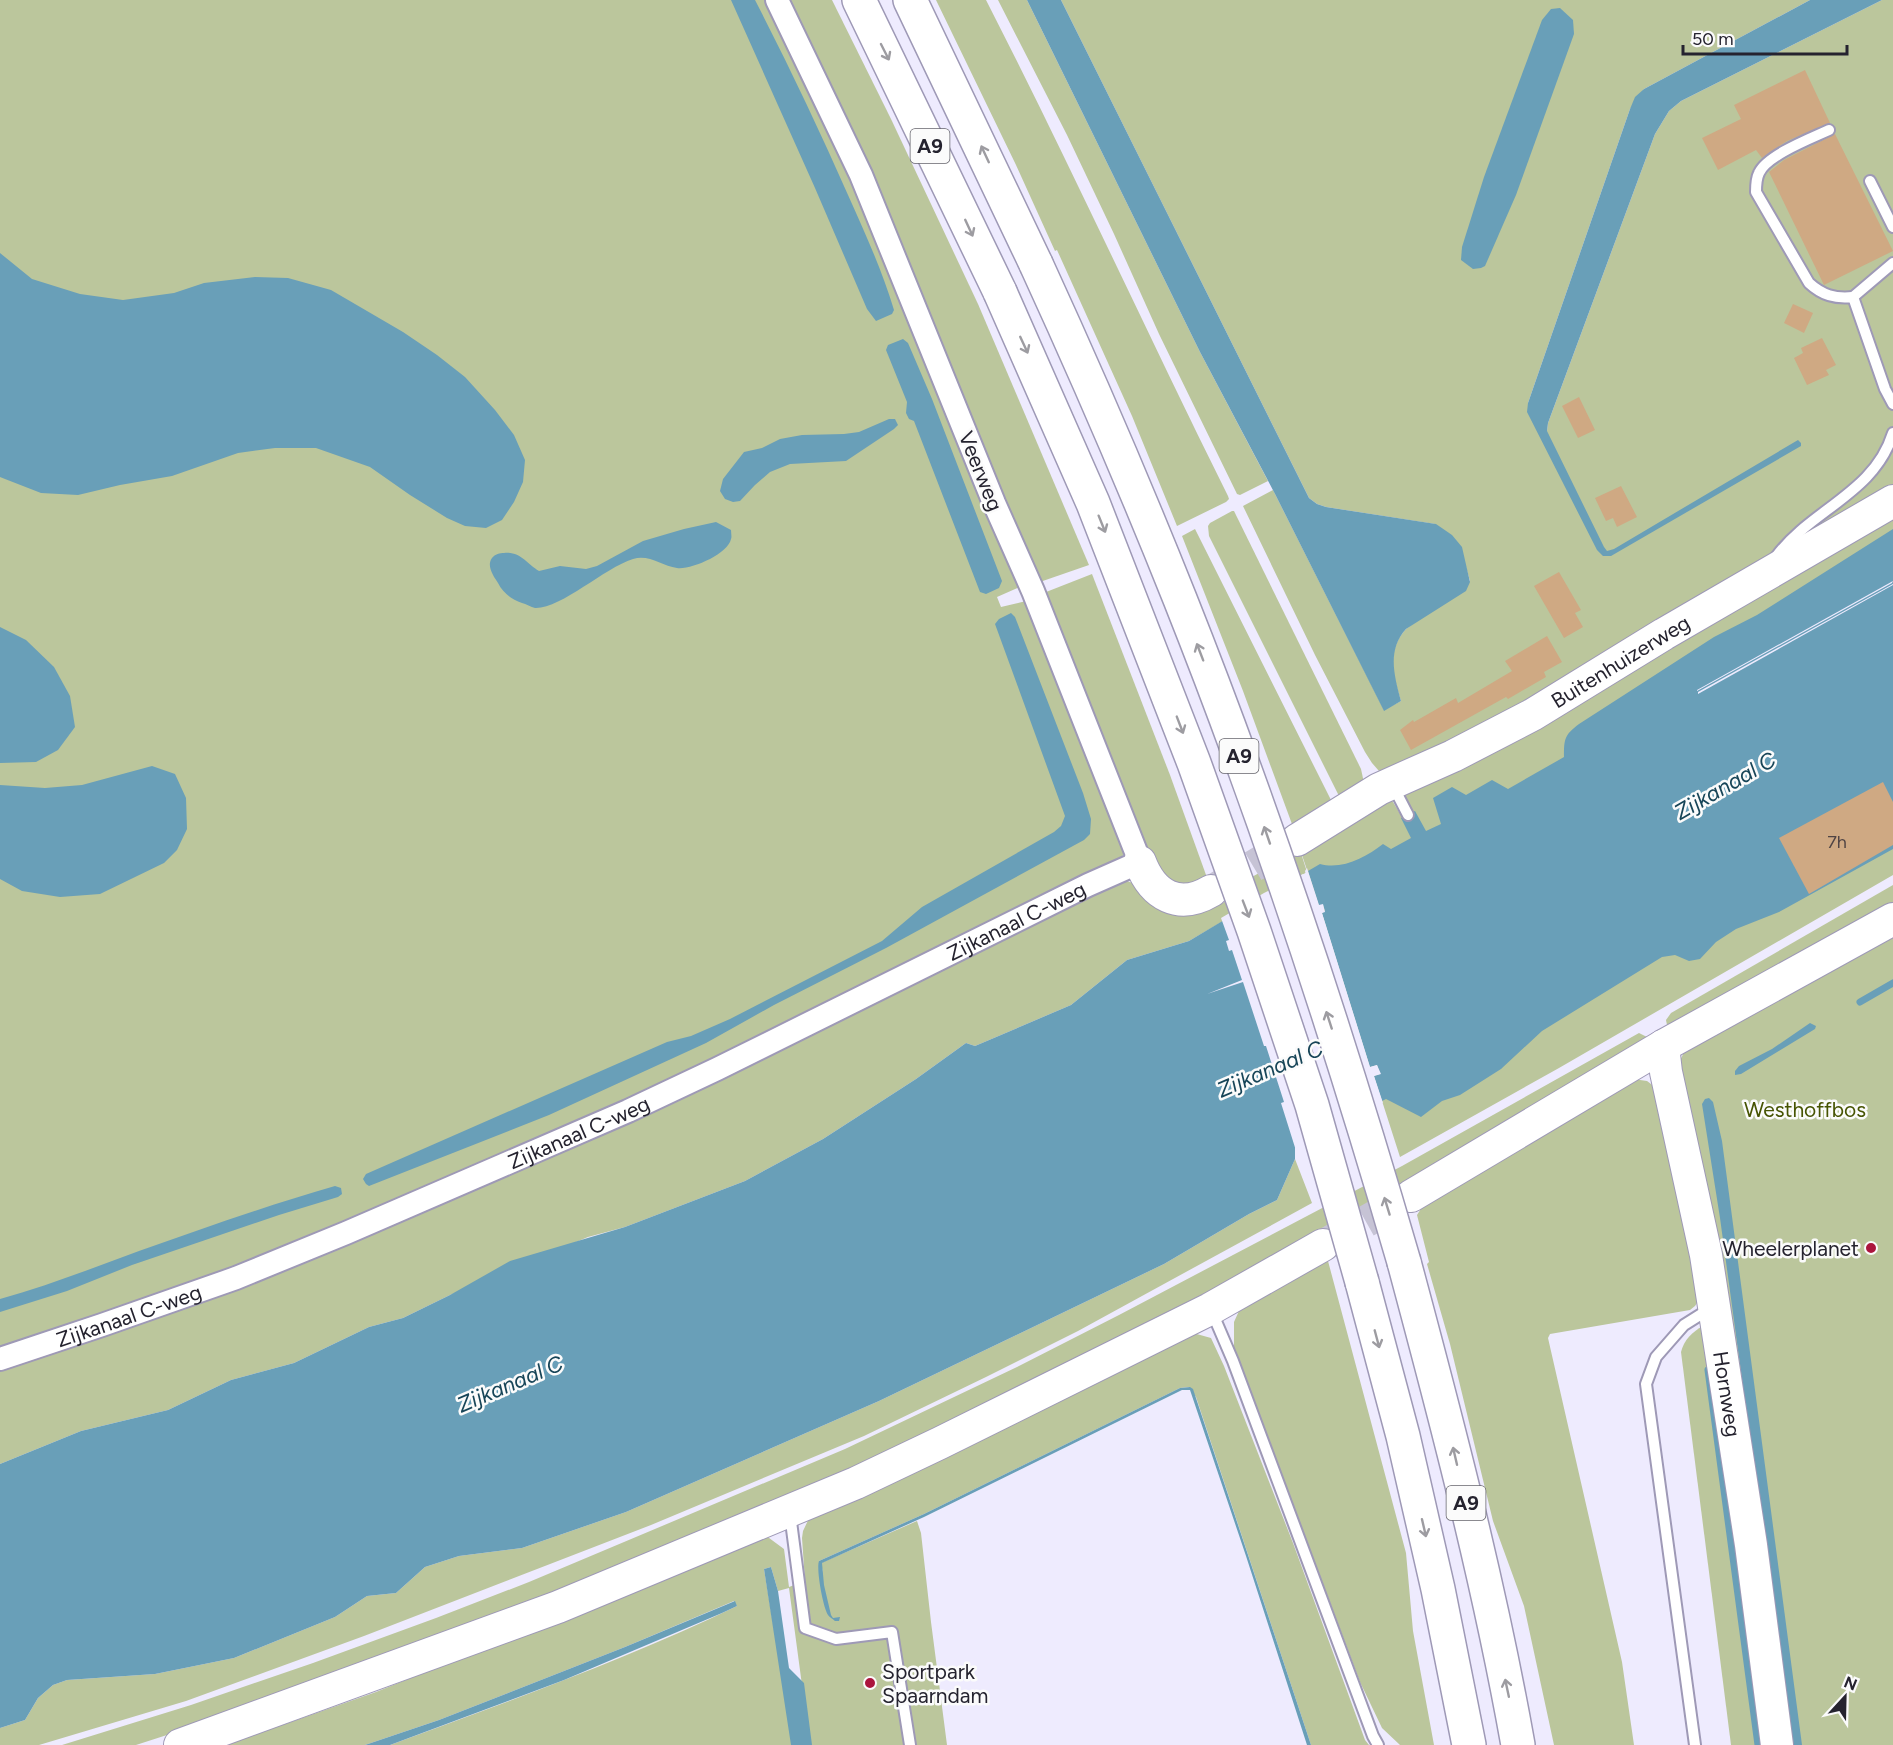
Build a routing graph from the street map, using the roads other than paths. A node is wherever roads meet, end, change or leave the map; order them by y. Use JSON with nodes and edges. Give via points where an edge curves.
{"nodes":[{"id":1,"x":777,"y":0,"type":"edge"},
{"id":2,"x":859,"y":0,"type":"edge"},
{"id":3,"x":910,"y":0,"type":"edge"},
{"id":4,"x":1829,"y":130,"type":"dead end"},
{"id":5,"x":1870,"y":181,"type":"dead end"},
{"id":6,"x":1893,"y":227,"type":"edge"},
{"id":7,"x":1893,"y":263,"type":"edge"},
{"id":8,"x":1853,"y":297,"type":"junction"},
{"id":9,"x":1893,"y":404,"type":"edge"},
{"id":10,"x":1893,"y":433,"type":"edge"},
{"id":11,"x":1893,"y":501,"type":"edge"},
{"id":12,"x":1761,"y":577,"type":"junction"},
{"id":13,"x":1391,"y":783,"type":"junction"},
{"id":14,"x":1408,"y":815,"type":"dead end"},
{"id":15,"x":1297,"y":840,"type":"tunnel mouth"},
{"id":16,"x":1140,"y":862,"type":"junction"},
{"id":17,"x":1211,"y":891,"type":"tunnel mouth"},
{"id":18,"x":1893,"y":919,"type":"edge"},
{"id":19,"x":1663,"y":1046,"type":"junction"},
{"id":20,"x":1411,"y":1196,"type":"tunnel mouth"},
{"id":21,"x":1323,"y":1245,"type":"tunnel mouth"},
{"id":22,"x":1714,"y":1307,"type":"junction"},
{"id":23,"x":1210,"y":1310,"type":"junction"},
{"id":24,"x":0,"y":1359,"type":"edge"},
{"id":25,"x":789,"y":1511,"type":"junction"},
{"id":26,"x":180,"y":1745,"type":"edge"},
{"id":27,"x":910,"y":1745,"type":"edge"},
{"id":28,"x":1378,"y":1745,"type":"edge"},
{"id":29,"x":1469,"y":1745,"type":"edge"},
{"id":30,"x":1518,"y":1745,"type":"edge"},
{"id":31,"x":1695,"y":1745,"type":"edge"},
{"id":32,"x":1778,"y":1745,"type":"edge"}],
"edges":[{"from":1,"to":16,"type":"street","name":"Veerweg","via":[[861,175]]},
{"from":2,"to":29,"type":"highway","number":"A9","one_way":true,"bridge":true,"via":[[1000,292],[1094,503],[1254,931],[1312,1105],[1362,1282],[1408,1458]]},
{"from":30,"to":3,"type":"highway","number":"A9","one_way":true,"bridge":true,"via":[[1481,1567],[1404,1262],[1354,1096],[1246,774],[1180,600],[1075,349]]},
{"from":4,"to":8,"type":"lane","via":[[1790,147],[1763,167],[1756,192],[1809,283],[1833,297]]},
{"from":5,"to":6,"type":"lane"},
{"from":7,"to":8,"type":"lane"},
{"from":8,"to":9,"type":"lane"},
{"from":10,"to":12,"type":"lane","via":[[1884,456],[1865,480],[1792,538]]},
{"from":11,"to":12,"type":"street","name":"Buitenhuizerweg"},
{"from":12,"to":13,"type":"street","name":"Buitenhuizerweg","via":[[1532,714],[1453,756]]},
{"from":13,"to":14,"type":"lane"},
{"from":13,"to":15,"type":"street","name":"Buitenhuizerweg"},
{"from":16,"to":17,"type":"street","name":"Veerweg","via":[[1152,885],[1169,896],[1187,900]]},
{"from":16,"to":24,"type":"street","name":"Zijkanaal C-weg","via":[[617,1115],[248,1273]]},
{"from":18,"to":19,"type":"street"},
{"from":19,"to":20,"type":"street"},
{"from":19,"to":22,"type":"street","name":"Hornweg"},
{"from":21,"to":23,"type":"street"},
{"from":22,"to":31,"type":"lane","via":[[1684,1325],[1656,1357],[1646,1384]]},
{"from":22,"to":32,"type":"street","name":"Hornweg"},
{"from":23,"to":25,"type":"street","via":[[940,1443]]},
{"from":23,"to":28,"type":"lane"},
{"from":25,"to":26,"type":"street","via":[[558,1606]]},
{"from":25,"to":27,"type":"lane","via":[[805,1628],[836,1639],[892,1632]]}]}
